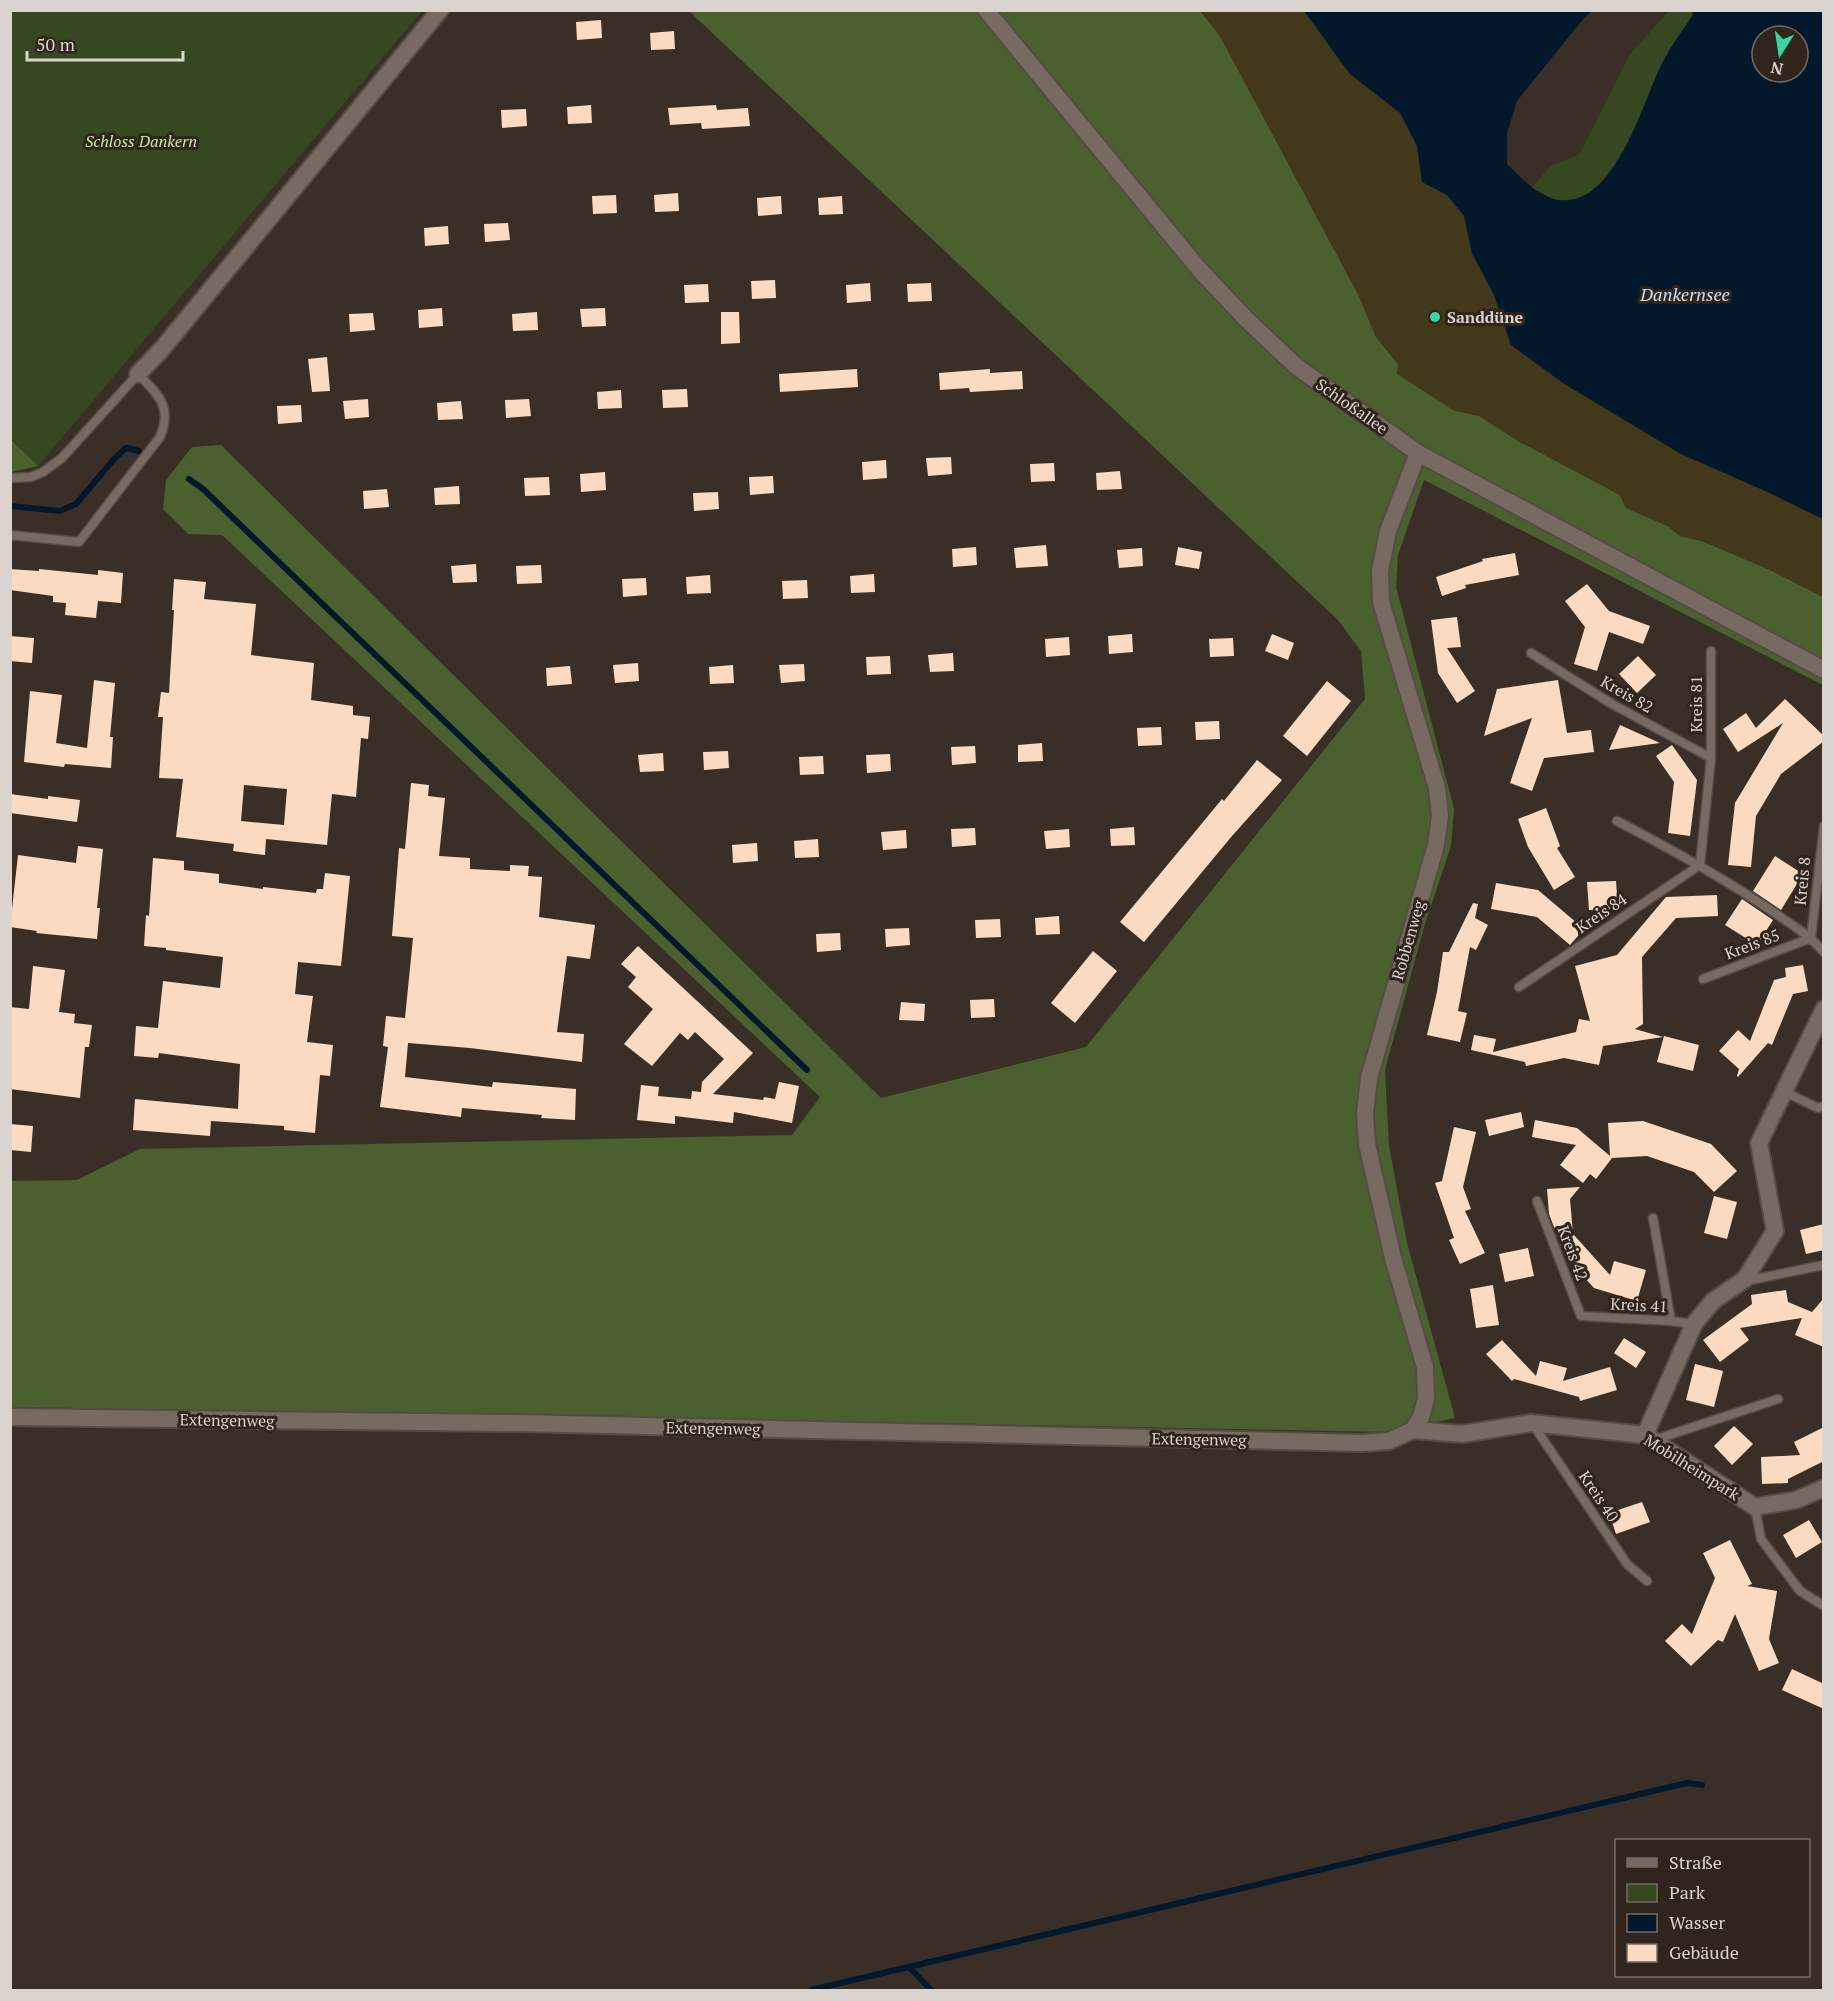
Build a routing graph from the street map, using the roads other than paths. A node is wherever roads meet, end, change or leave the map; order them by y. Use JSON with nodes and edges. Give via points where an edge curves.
{"nodes":[{"id":1,"x":440,"y":10,"type":"edge"},
{"id":2,"x":986,"y":10,"type":"edge"},
{"id":3,"x":138,"y":374,"type":"junction"},
{"id":4,"x":1418,"y":453,"type":"junction"},
{"id":5,"x":10,"y":478,"type":"edge"},
{"id":6,"x":10,"y":535,"type":"edge"},
{"id":7,"x":1711,"y":651,"type":"dead end"},
{"id":8,"x":1531,"y":653,"type":"dead end"},
{"id":9,"x":1824,"y":670,"type":"edge"},
{"id":10,"x":1711,"y":758,"type":"junction"},
{"id":11,"x":1617,"y":821,"type":"dead end"},
{"id":12,"x":1824,"y":826,"type":"edge"},
{"id":13,"x":1700,"y":865,"type":"junction"},
{"id":14,"x":1811,"y":938,"type":"junction"},
{"id":15,"x":1824,"y":952,"type":"edge"},
{"id":16,"x":1703,"y":979,"type":"dead end"},
{"id":17,"x":1519,"y":987,"type":"dead end"},
{"id":18,"x":1824,"y":1009,"type":"edge"},
{"id":19,"x":1783,"y":1091,"type":"junction"},
{"id":20,"x":1824,"y":1106,"type":"edge"},
{"id":21,"x":1537,"y":1201,"type":"dead end"},
{"id":22,"x":1653,"y":1218,"type":"dead end"},
{"id":23,"x":1824,"y":1265,"type":"edge"},
{"id":24,"x":1745,"y":1279,"type":"junction"},
{"id":25,"x":1581,"y":1316,"type":"joint"},
{"id":26,"x":1671,"y":1321,"type":"junction"},
{"id":27,"x":1694,"y":1324,"type":"junction"},
{"id":28,"x":1778,"y":1399,"type":"dead end"},
{"id":29,"x":10,"y":1417,"type":"edge"},
{"id":30,"x":1531,"y":1423,"type":"junction"},
{"id":31,"x":1413,"y":1430,"type":"junction"},
{"id":32,"x":1650,"y":1437,"type":"junction"},
{"id":33,"x":1824,"y":1488,"type":"edge"},
{"id":34,"x":1755,"y":1507,"type":"junction"},
{"id":35,"x":1647,"y":1581,"type":"dead end"},
{"id":36,"x":1824,"y":1606,"type":"edge"}],
"edges":[{"from":1,"to":3,"type":"street"},
{"from":2,"to":4,"type":"street","name":"Schloßallee","via":[[1199,269],[1246,318],[1297,367]]},
{"from":3,"to":5,"type":"lane","via":[[62,458],[31,477]]},
{"from":3,"to":6,"type":"lane","via":[[163,403],[165,427],[79,542]]},
{"from":4,"to":9,"type":"street","name":"Schloßallee"},
{"from":4,"to":31,"type":"street","name":"Robbenweg","via":[[1388,531],[1380,571],[1381,602],[1437,788],[1440,816],[1436,845],[1369,1078],[1365,1113],[1367,1144],[1393,1258],[1425,1367],[1426,1399]]},
{"from":7,"to":10,"type":"lane","name":"Kreis 81"},
{"from":8,"to":10,"type":"lane","name":"Kreis 82","via":[[1612,704]]},
{"from":10,"to":13,"type":"lane","name":"Kreis 81"},
{"from":11,"to":13,"type":"lane"},
{"from":12,"to":14,"type":"lane","name":"Kreis 8"},
{"from":13,"to":14,"type":"lane"},
{"from":13,"to":17,"type":"lane","name":"Kreis 84"},
{"from":14,"to":15,"type":"lane"},
{"from":14,"to":16,"type":"lane","name":"Kreis 85"},
{"from":18,"to":19,"type":"street"},
{"from":19,"to":20,"type":"lane","via":[[1818,1108]]},
{"from":19,"to":24,"type":"street","via":[[1759,1143],[1775,1230]]},
{"from":21,"to":25,"type":"lane","name":"Kreis 42"},
{"from":22,"to":26,"type":"lane"},
{"from":23,"to":24,"type":"lane"},
{"from":24,"to":27,"type":"street","via":[[1713,1301]]},
{"from":25,"to":26,"type":"lane","name":"Kreis 41"},
{"from":26,"to":27,"type":"lane","name":"Kreis 41"},
{"from":27,"to":32,"type":"street"},
{"from":28,"to":32,"type":"lane"},
{"from":29,"to":31,"type":"street","name":"Extengenweg","via":[[1362,1443],[1389,1441]]},
{"from":30,"to":31,"type":"street","name":"Mobilheimpark","via":[[1462,1434]]},
{"from":30,"to":32,"type":"street","name":"Mobilheimpark"},
{"from":30,"to":35,"type":"lane","name":"Kreis 40","via":[[1628,1564]]},
{"from":32,"to":34,"type":"street","name":"Mobilheimpark"},
{"from":33,"to":34,"type":"street","name":"Mobilheimpark","via":[[1796,1500]]},
{"from":34,"to":36,"type":"lane","via":[[1761,1539],[1800,1591]]}]}
